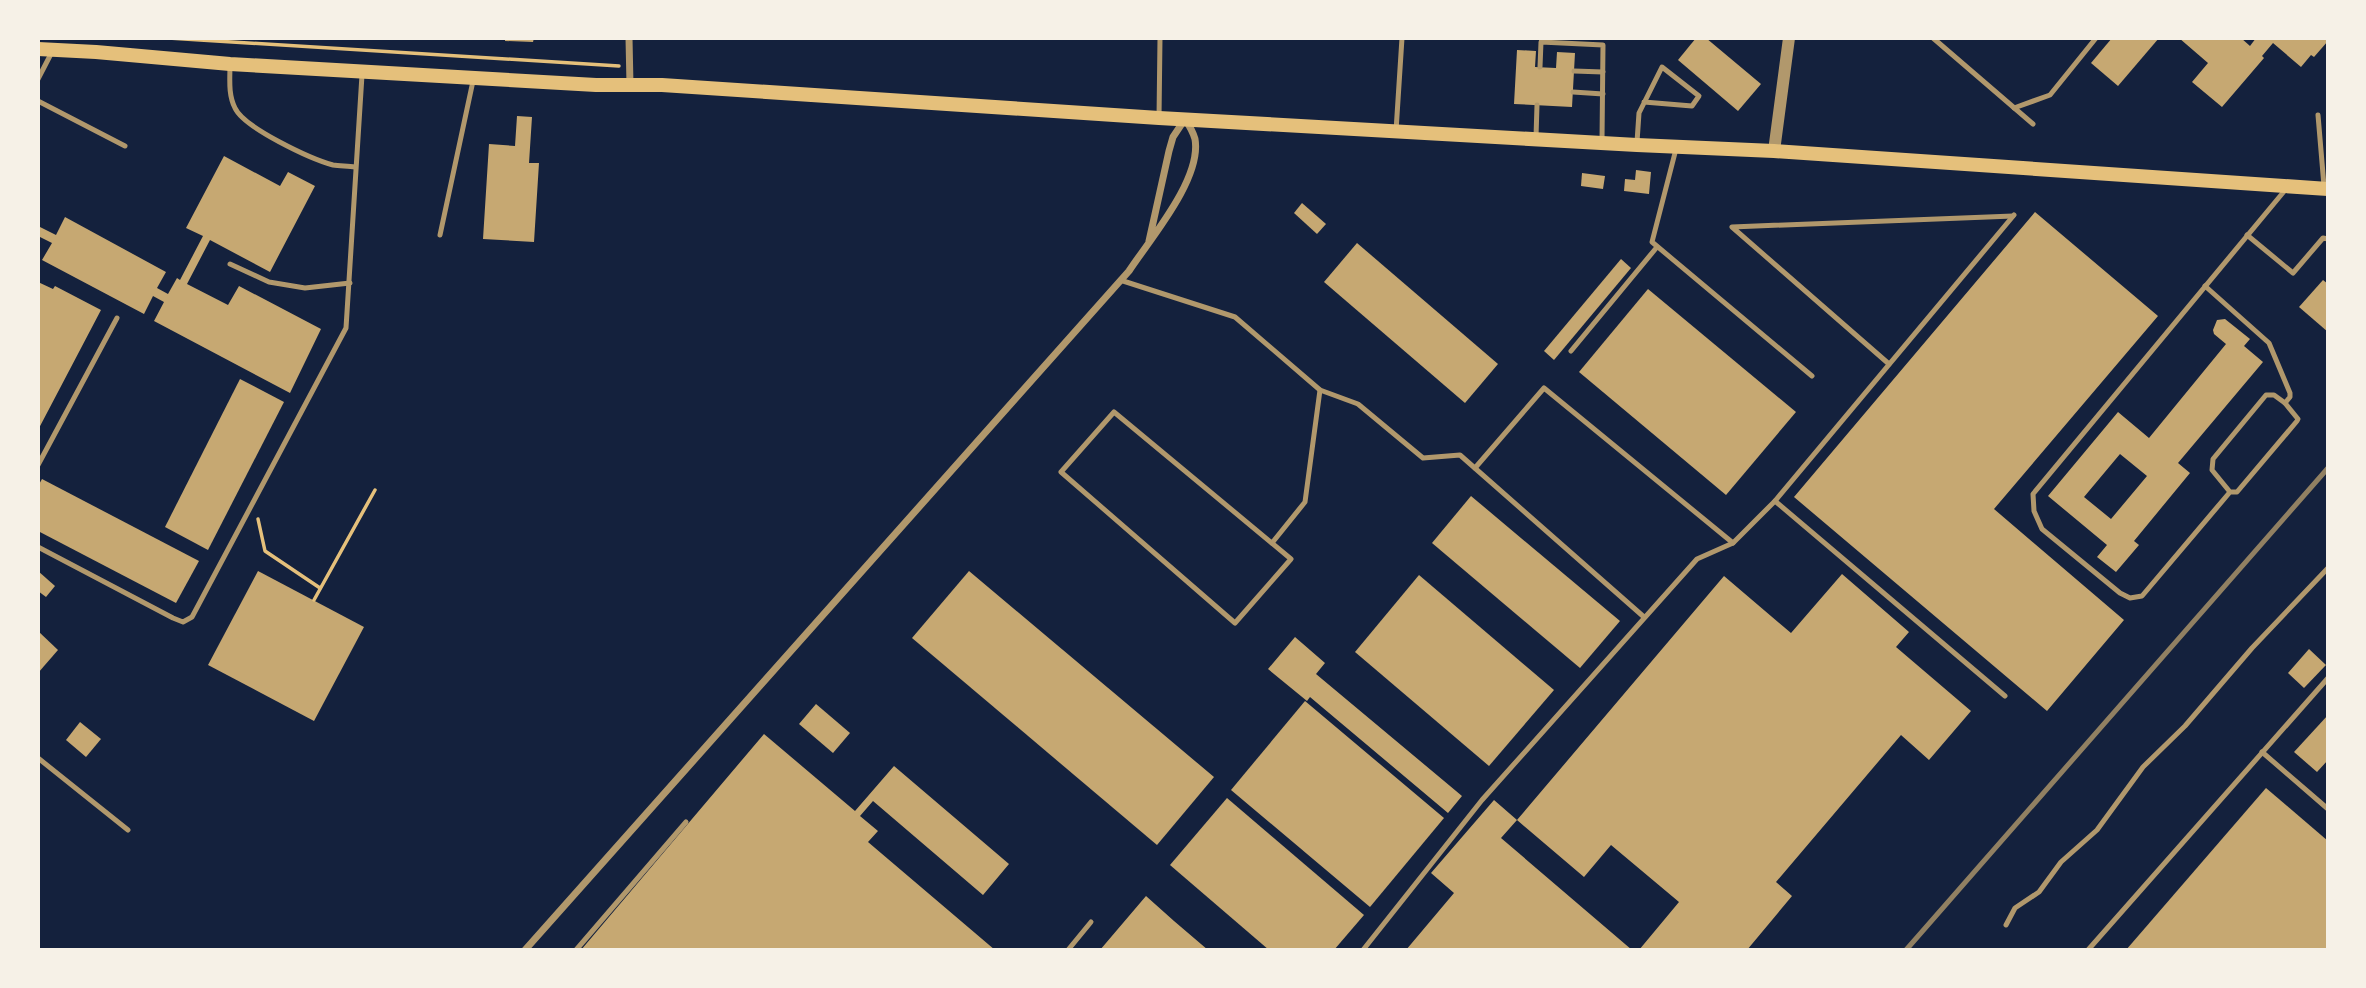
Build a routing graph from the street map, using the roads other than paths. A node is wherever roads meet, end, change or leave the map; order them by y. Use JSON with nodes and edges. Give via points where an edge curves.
{"nodes":[{"id":1,"x":629,"y":38,"type":"edge"},
{"id":2,"x":1160,"y":38,"type":"edge"},
{"id":3,"x":1402,"y":38,"type":"edge"},
{"id":4,"x":1788,"y":38,"type":"edge"},
{"id":5,"x":1933,"y":38,"type":"edge"},
{"id":6,"x":2096,"y":38,"type":"edge"},
{"id":7,"x":97,"y":45,"type":"edge"},
{"id":8,"x":46,"y":50,"type":"edge"},
{"id":9,"x":230,"y":64,"type":"junction"},
{"id":10,"x":1540,"y":67,"type":"dead end"},
{"id":11,"x":362,"y":71,"type":"junction"},
{"id":12,"x":1574,"y":71,"type":"dead end"},
{"id":13,"x":1603,"y":72,"type":"junction"},
{"id":14,"x":474,"y":78,"type":"junction"},
{"id":15,"x":38,"y":79,"type":"edge"},
{"id":16,"x":630,"y":86,"type":"junction"},
{"id":17,"x":1573,"y":92,"type":"dead end"},
{"id":18,"x":1603,"y":94,"type":"junction"},
{"id":19,"x":38,"y":102,"type":"edge"},
{"id":20,"x":1644,"y":102,"type":"junction"},
{"id":21,"x":1536,"y":105,"type":"dead end"},
{"id":22,"x":2014,"y":108,"type":"junction"},
{"id":23,"x":2318,"y":115,"type":"dead end"},
{"id":24,"x":1158,"y":118,"type":"junction"},
{"id":25,"x":1185,"y":119,"type":"junction"},
{"id":26,"x":2033,"y":124,"type":"dead end"},
{"id":27,"x":1396,"y":131,"type":"junction"},
{"id":28,"x":1536,"y":139,"type":"junction"},
{"id":29,"x":1602,"y":143,"type":"junction"},
{"id":30,"x":1637,"y":145,"type":"junction"},
{"id":31,"x":125,"y":146,"type":"dead end"},
{"id":32,"x":1676,"y":148,"type":"junction"},
{"id":33,"x":1774,"y":151,"type":"junction"},
{"id":34,"x":2324,"y":157,"type":"edge"},
{"id":35,"x":355,"y":167,"type":"junction"},
{"id":36,"x":2288,"y":186,"type":"junction"},
{"id":37,"x":2326,"y":189,"type":"edge"},
{"id":38,"x":440,"y":234,"type":"dead end"},
{"id":39,"x":2247,"y":235,"type":"junction"},
{"id":40,"x":2328,"y":239,"type":"edge"},
{"id":41,"x":1149,"y":241,"type":"junction"},
{"id":42,"x":1657,"y":247,"type":"junction"},
{"id":43,"x":230,"y":264,"type":"dead end"},
{"id":44,"x":1120,"y":281,"type":"junction"},
{"id":45,"x":350,"y":283,"type":"junction"},
{"id":46,"x":2205,"y":286,"type":"junction"},
{"id":47,"x":117,"y":317,"type":"dead end"},
{"id":48,"x":1571,"y":351,"type":"dead end"},
{"id":49,"x":1889,"y":365,"type":"junction"},
{"id":50,"x":1812,"y":376,"type":"dead end"},
{"id":51,"x":1320,"y":390,"type":"junction"},
{"id":52,"x":2285,"y":403,"type":"junction"},
{"id":53,"x":38,"y":465,"type":"edge"},
{"id":54,"x":1475,"y":468,"type":"junction"},
{"id":55,"x":2230,"y":492,"type":"junction"},
{"id":56,"x":1775,"y":500,"type":"junction"},
{"id":57,"x":1272,"y":543,"type":"junction"},
{"id":58,"x":1733,"y":543,"type":"junction"},
{"id":59,"x":38,"y":547,"type":"edge"},
{"id":60,"x":2328,"y":568,"type":"edge"},
{"id":61,"x":1644,"y":617,"type":"junction"},
{"id":62,"x":2328,"y":678,"type":"edge"},
{"id":63,"x":2005,"y":696,"type":"dead end"},
{"id":64,"x":2262,"y":752,"type":"junction"},
{"id":65,"x":38,"y":758,"type":"edge"},
{"id":66,"x":2328,"y":810,"type":"edge"},
{"id":67,"x":686,"y":822,"type":"dead end"},
{"id":68,"x":128,"y":830,"type":"dead end"},
{"id":69,"x":1091,"y":922,"type":"dead end"},
{"id":70,"x":2006,"y":925,"type":"dead end"},
{"id":71,"x":525,"y":950,"type":"edge"},
{"id":72,"x":576,"y":950,"type":"edge"},
{"id":73,"x":1068,"y":950,"type":"edge"},
{"id":74,"x":1363,"y":950,"type":"edge"},
{"id":75,"x":2088,"y":950,"type":"edge"}],
"edges":[{"from":1,"to":16,"type":"street"},
{"from":2,"to":24,"type":"lane"},
{"from":3,"to":27,"type":"lane"},
{"from":4,"to":33,"type":"street"},
{"from":5,"to":22,"type":"lane"},
{"from":6,"to":22,"type":"lane","via":[[2050,95]]},
{"from":7,"to":8,"type":"main road"},
{"from":7,"to":9,"type":"main road"},
{"from":8,"to":15,"type":"lane"},
{"from":9,"to":11,"type":"main road"},
{"from":9,"to":35,"type":"lane","via":[[235,108],[250,126],[314,158]]},
{"from":10,"to":13,"type":"lane","via":[[1541,42],[1603,45]]},
{"from":11,"to":14,"type":"main road"},
{"from":11,"to":35,"type":"lane"},
{"from":12,"to":13,"type":"lane"},
{"from":13,"to":18,"type":"lane"},
{"from":14,"to":16,"type":"main road"},
{"from":14,"to":38,"type":"lane"},
{"from":16,"to":24,"type":"main road"},
{"from":17,"to":18,"type":"lane"},
{"from":18,"to":29,"type":"lane"},
{"from":19,"to":31,"type":"lane"},
{"from":20,"to":20,"type":"lane","via":[[1662,67],[1699,96],[1692,106]]},
{"from":20,"to":30,"type":"lane"},
{"from":21,"to":28,"type":"lane"},
{"from":22,"to":26,"type":"lane"},
{"from":23,"to":34,"type":"lane"},
{"from":24,"to":25,"type":"main road"},
{"from":25,"to":27,"type":"main road"},
{"from":25,"to":41,"type":"street","via":[[1173,137]]},
{"from":25,"to":41,"type":"street","via":[[1195,142],[1193,161],[1169,216]]},
{"from":27,"to":28,"type":"main road"},
{"from":28,"to":29,"type":"main road"},
{"from":29,"to":30,"type":"main road"},
{"from":30,"to":32,"type":"main road"},
{"from":32,"to":33,"type":"main road"},
{"from":32,"to":42,"type":"lane","via":[[1652,242]]},
{"from":33,"to":36,"type":"main road"},
{"from":34,"to":37,"type":"lane"},
{"from":35,"to":45,"type":"lane"},
{"from":36,"to":37,"type":"main road"},
{"from":36,"to":39,"type":"lane"},
{"from":39,"to":40,"type":"lane","via":[[2293,273],[2323,238]]},
{"from":39,"to":46,"type":"lane"},
{"from":41,"to":44,"type":"street"},
{"from":42,"to":48,"type":"lane"},
{"from":42,"to":50,"type":"lane"},
{"from":43,"to":45,"type":"lane","via":[[270,282],[305,288]]},
{"from":44,"to":51,"type":"lane","via":[[1235,317]]},
{"from":44,"to":71,"type":"street"},
{"from":45,"to":59,"type":"lane","via":[[346,328],[192,617],[183,622]]},
{"from":46,"to":52,"type":"lane","via":[[2269,342],[2290,393]]},
{"from":46,"to":55,"type":"lane","via":[[2034,494],[2033,503],[2042,529],[2120,593],[2135,598],[2147,591]]},
{"from":47,"to":53,"type":"lane"},
{"from":49,"to":49,"type":"lane","via":[[1858,337],[1732,227],[2014,215]]},
{"from":49,"to":56,"type":"lane"},
{"from":51,"to":54,"type":"lane","via":[[1358,404],[1423,458],[1460,455]]},
{"from":51,"to":57,"type":"lane","via":[[1305,502]]},
{"from":52,"to":55,"type":"lane","via":[[2297,421],[2237,492]]},
{"from":52,"to":55,"type":"lane","via":[[2266,395],[2213,459],[2212,470]]},
{"from":54,"to":58,"type":"lane","via":[[1544,388]]},
{"from":54,"to":61,"type":"lane"},
{"from":56,"to":58,"type":"lane"},
{"from":56,"to":63,"type":"lane"},
{"from":57,"to":57,"type":"lane","via":[[1114,412],[1061,472],[1235,622],[1291,559]]},
{"from":58,"to":61,"type":"lane","via":[[1697,559]]},
{"from":60,"to":70,"type":"lane","via":[[2143,767],[2097,830],[2061,862],[2039,892],[2015,908]]},
{"from":61,"to":74,"type":"lane","via":[[1482,800]]},
{"from":62,"to":64,"type":"lane"},
{"from":64,"to":66,"type":"lane"},
{"from":64,"to":75,"type":"lane"},
{"from":65,"to":68,"type":"lane"},
{"from":67,"to":72,"type":"lane"},
{"from":69,"to":73,"type":"lane"}]}
